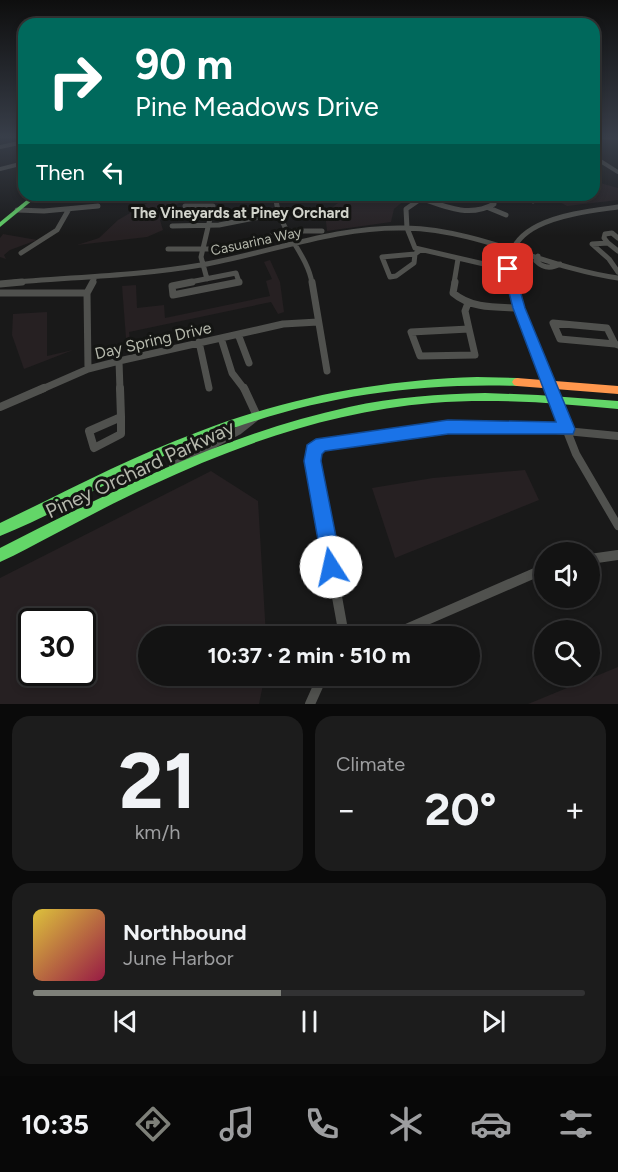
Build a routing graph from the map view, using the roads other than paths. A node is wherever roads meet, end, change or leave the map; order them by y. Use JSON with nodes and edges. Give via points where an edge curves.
{"nodes":[{"id":1,"x":28,"y":201,"type":"edge"},
{"id":2,"x":276,"y":201,"type":"edge"},
{"id":3,"x":418,"y":201,"type":"edge"},
{"id":4,"x":435,"y":201,"type":"edge"},
{"id":5,"x":494,"y":201,"type":"edge"},
{"id":6,"x":98,"y":206,"type":"dead end"},
{"id":7,"x":185,"y":206,"type":"dead end"},
{"id":8,"x":618,"y":207,"type":"edge"},
{"id":9,"x":489,"y":208,"type":"junction"},
{"id":10,"x":69,"y":209,"type":"junction"},
{"id":11,"x":607,"y":209,"type":"junction"},
{"id":12,"x":17,"y":210,"type":"junction"},
{"id":13,"x":316,"y":210,"type":"dead end"},
{"id":14,"x":458,"y":210,"type":"junction"},
{"id":15,"x":265,"y":211,"type":"junction"},
{"id":16,"x":278,"y":211,"type":"junction"},
{"id":17,"x":212,"y":213,"type":"junction"},
{"id":18,"x":506,"y":214,"type":"dead end"},
{"id":19,"x":618,"y":214,"type":"edge"},
{"id":20,"x":455,"y":217,"type":"dead end"},
{"id":21,"x":0,"y":225,"type":"edge"},
{"id":22,"x":210,"y":225,"type":"junction"},
{"id":23,"x":172,"y":226,"type":"dead end"},
{"id":24,"x":407,"y":228,"type":"junction"},
{"id":25,"x":321,"y":231,"type":"dead end"},
{"id":26,"x":287,"y":233,"type":"junction"},
{"id":27,"x":615,"y":233,"type":"edge"},
{"id":28,"x":618,"y":237,"type":"edge"},
{"id":29,"x":608,"y":243,"type":"junction"},
{"id":30,"x":295,"y":245,"type":"junction"},
{"id":31,"x":168,"y":249,"type":"dead end"},
{"id":32,"x":204,"y":249,"type":"junction"},
{"id":33,"x":486,"y":249,"type":"dead end"},
{"id":34,"x":514,"y":249,"type":"junction"},
{"id":35,"x":417,"y":252,"type":"junction"},
{"id":36,"x":618,"y":252,"type":"edge"},
{"id":37,"x":21,"y":253,"type":"dead end"},
{"id":38,"x":618,"y":258,"type":"edge"},
{"id":39,"x":459,"y":259,"type":"junction"},
{"id":40,"x":609,"y":259,"type":"junction"},
{"id":41,"x":202,"y":265,"type":"junction"},
{"id":42,"x":618,"y":272,"type":"edge"},
{"id":43,"x":95,"y":277,"type":"junction"},
{"id":44,"x":618,"y":278,"type":"edge"},
{"id":45,"x":207,"y":279,"type":"junction"},
{"id":46,"x":0,"y":284,"type":"edge"},
{"id":47,"x":0,"y":293,"type":"edge"},
{"id":48,"x":87,"y":293,"type":"junction"},
{"id":49,"x":468,"y":303,"type":"junction"},
{"id":50,"x":519,"y":308,"type":"junction"},
{"id":51,"x":318,"y":322,"type":"junction"},
{"id":52,"x":469,"y":329,"type":"junction"},
{"id":53,"x":238,"y":334,"type":"junction"},
{"id":54,"x":221,"y":338,"type":"junction"},
{"id":55,"x":199,"y":342,"type":"junction"},
{"id":56,"x":617,"y":345,"type":"edge"},
{"id":57,"x":119,"y":361,"type":"junction"},
{"id":58,"x":249,"y":363,"type":"dead end"},
{"id":59,"x":88,"y":369,"type":"junction"},
{"id":60,"x":327,"y":371,"type":"dead end"},
{"id":61,"x":547,"y":382,"type":"junction"},
{"id":62,"x":209,"y":388,"type":"dead end"},
{"id":63,"x":618,"y":390,"type":"edge"},
{"id":64,"x":554,"y":397,"type":"junction"},
{"id":65,"x":618,"y":405,"type":"edge"},
{"id":66,"x":0,"y":407,"type":"edge"},
{"id":67,"x":257,"y":416,"type":"junction"},
{"id":68,"x":121,"y":417,"type":"junction"},
{"id":69,"x":567,"y":429,"type":"junction"},
{"id":70,"x":618,"y":436,"type":"edge"},
{"id":71,"x":166,"y":472,"type":"junction"},
{"id":72,"x":618,"y":526,"type":"edge"},
{"id":73,"x":0,"y":530,"type":"edge"},
{"id":74,"x":0,"y":555,"type":"edge"},
{"id":75,"x":618,"y":555,"type":"edge"},
{"id":76,"x":600,"y":558,"type":"edge"},
{"id":77,"x":534,"y":573,"type":"edge"},
{"id":78,"x":340,"y":626,"type":"edge"},
{"id":79,"x":413,"y":626,"type":"edge"},
{"id":80,"x":318,"y":686,"type":"edge"},
{"id":81,"x":310,"y":704,"type":"edge"}],
"edges":[{"from":1,"to":12,"type":"street"},
{"from":2,"to":16,"type":"street"},
{"from":3,"to":24,"type":"street","via":[[406,208]]},
{"from":4,"to":14,"type":"street"},
{"from":5,"to":9,"type":"street"},
{"from":6,"to":10,"type":"street"},
{"from":7,"to":17,"type":"street","via":[[211,205]]},
{"from":8,"to":11,"type":"street"},
{"from":9,"to":14,"type":"street"},
{"from":9,"to":18,"type":"street"},
{"from":10,"to":12,"type":"street"},
{"from":10,"to":37,"type":"street","via":[[57,230]]},
{"from":11,"to":19,"type":"street"},
{"from":11,"to":34,"type":"street","via":[[543,222],[522,237]]},
{"from":12,"to":21,"type":"street"},
{"from":13,"to":16,"type":"street"},
{"from":14,"to":20,"type":"street"},
{"from":15,"to":16,"type":"street"},
{"from":15,"to":17,"type":"street"},
{"from":15,"to":22,"type":"street","via":[[265,216]]},
{"from":16,"to":26,"type":"street"},
{"from":17,"to":22,"type":"street"},
{"from":22,"to":23,"type":"street"},
{"from":22,"to":32,"type":"street"},
{"from":24,"to":30,"type":"street","name":"Casuarina Way","via":[[365,231]]},
{"from":24,"to":34,"type":"street","name":"Casuarina Way","via":[[450,233]]},
{"from":24,"to":35,"type":"street"},
{"from":25,"to":26,"type":"street"},
{"from":26,"to":30,"type":"street"},
{"from":26,"to":32,"type":"street"},
{"from":27,"to":28,"type":"street"},
{"from":27,"to":29,"type":"street","via":[[605,234]]},
{"from":29,"to":36,"type":"street"},
{"from":29,"to":40,"type":"street","via":[[592,244]]},
{"from":30,"to":41,"type":"street","name":"Casuarina Way"},
{"from":30,"to":51,"type":"street","via":[[309,267]]},
{"from":31,"to":32,"type":"street"},
{"from":32,"to":41,"type":"street"},
{"from":33,"to":39,"type":"street","via":[[484,264]]},
{"from":34,"to":44,"type":"street","name":"Casuarina Way","via":[[584,273]]},
{"from":34,"to":50,"type":"street","via":[[508,269]]},
{"from":35,"to":35,"type":"street","via":[[382,257],[390,277],[414,263]]},
{"from":35,"to":39,"type":"street"},
{"from":38,"to":40,"type":"street"},
{"from":39,"to":49,"type":"street","via":[[453,293]]},
{"from":40,"to":42,"type":"street"},
{"from":41,"to":43,"type":"street","name":"Casuarina Way"},
{"from":41,"to":45,"type":"street"},
{"from":43,"to":46,"type":"street","name":"Casuarina Way"},
{"from":43,"to":48,"type":"street"},
{"from":45,"to":45,"type":"street","via":[[172,286],[173,295],[239,282],[236,273]]},
{"from":47,"to":48,"type":"street"},
{"from":48,"to":59,"type":"street"},
{"from":49,"to":50,"type":"street"},
{"from":49,"to":52,"type":"street","via":[[465,311]]},
{"from":50,"to":61,"type":"street"},
{"from":51,"to":53,"type":"street","name":"Day Spring Drive","via":[[283,324]]},
{"from":51,"to":60,"type":"street"},
{"from":52,"to":52,"type":"street","via":[[434,331],[411,332],[420,356],[475,355]]},
{"from":53,"to":54,"type":"street","name":"Day Spring Drive"},
{"from":53,"to":58,"type":"street"},
{"from":54,"to":55,"type":"street","name":"Day Spring Drive"},
{"from":54,"to":67,"type":"street","via":[[232,373],[245,389]]},
{"from":55,"to":57,"type":"street","name":"Day Spring Drive"},
{"from":55,"to":62,"type":"street"},
{"from":56,"to":56,"type":"street","via":[[607,328],[554,323],[560,339]]},
{"from":57,"to":59,"type":"street","name":"Day Spring Drive"},
{"from":57,"to":68,"type":"street"},
{"from":59,"to":66,"type":"street","name":"Day Spring Drive"},
{"from":61,"to":63,"type":"street","name":"Piney Orchard Parkway"},
{"from":61,"to":64,"type":"street"},
{"from":61,"to":67,"type":"street","name":"Piney Orchard Parkway","via":[[471,380],[391,386],[313,400]]},
{"from":64,"to":65,"type":"street","name":"Piney Orchard Parkway"},
{"from":64,"to":69,"type":"street"},
{"from":64,"to":71,"type":"street","name":"Piney Orchard Parkway","via":[[445,396],[358,408],[271,430]]},
{"from":67,"to":71,"type":"street","via":[[241,432],[202,448]]},
{"from":67,"to":73,"type":"street","name":"Piney Orchard Parkway","via":[[182,444]]},
{"from":68,"to":68,"type":"street","via":[[121,435],[94,448],[89,432]]},
{"from":69,"to":70,"type":"street"},
{"from":69,"to":72,"type":"street","via":[[590,481]]},
{"from":69,"to":78,"type":"street","via":[[448,427],[322,444],[313,450]]},
{"from":71,"to":74,"type":"street","name":"Piney Orchard Parkway"},
{"from":75,"to":76,"type":"street"},
{"from":77,"to":79,"type":"street"},
{"from":80,"to":81,"type":"street"}]}
